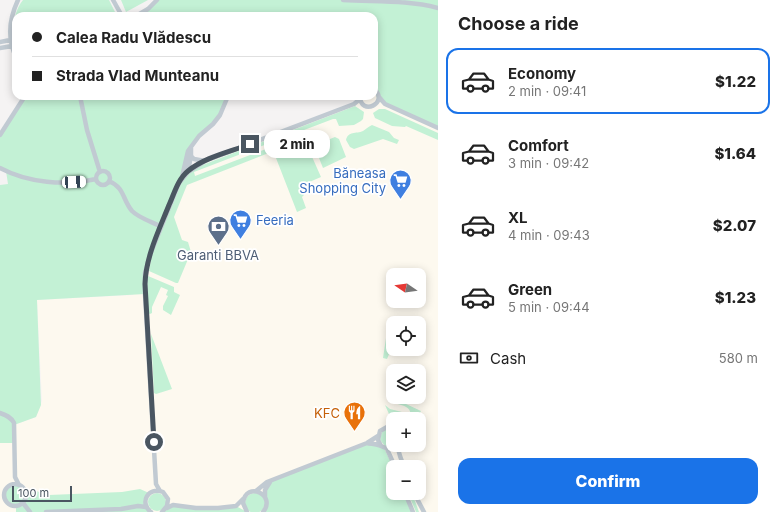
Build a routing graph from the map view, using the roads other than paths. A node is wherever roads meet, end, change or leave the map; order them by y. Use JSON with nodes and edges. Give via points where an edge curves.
{"nodes":[{"id":1,"x":18,"y":0,"type":"edge"},
{"id":2,"x":113,"y":0,"type":"edge"},
{"id":3,"x":157,"y":0,"type":"edge"},
{"id":4,"x":343,"y":0,"type":"edge"},
{"id":5,"x":438,"y":8,"type":"edge"},
{"id":6,"x":13,"y":12,"type":"edge"},
{"id":7,"x":120,"y":12,"type":"edge"},
{"id":8,"x":143,"y":12,"type":"edge"},
{"id":9,"x":12,"y":15,"type":"edge"},
{"id":10,"x":10,"y":40,"type":"junction"},
{"id":11,"x":0,"y":42,"type":"edge"},
{"id":12,"x":12,"y":46,"type":"joint"},
{"id":13,"x":0,"y":48,"type":"edge"},
{"id":14,"x":379,"y":97,"type":"edge"},
{"id":15,"x":22,"y":100,"type":"edge"},
{"id":16,"x":81,"y":100,"type":"edge"},
{"id":17,"x":226,"y":100,"type":"edge"},
{"id":18,"x":358,"y":100,"type":"edge"},
{"id":19,"x":362,"y":100,"type":"edge"},
{"id":20,"x":378,"y":100,"type":"edge"},
{"id":21,"x":376,"y":104,"type":"junction"},
{"id":22,"x":385,"y":104,"type":"junction"},
{"id":23,"x":438,"y":128,"type":"edge"},
{"id":24,"x":0,"y":135,"type":"edge"},
{"id":25,"x":189,"y":156,"type":"junction"},
{"id":26,"x":205,"y":161,"type":"junction"},
{"id":27,"x":192,"y":166,"type":"junction"},
{"id":28,"x":0,"y":168,"type":"edge"},
{"id":29,"x":100,"y":172,"type":"junction"},
{"id":30,"x":182,"y":177,"type":"junction"},
{"id":31,"x":96,"y":179,"type":"junction"},
{"id":32,"x":109,"y":181,"type":"junction"},
{"id":33,"x":160,"y":226,"type":"junction"},
{"id":34,"x":0,"y":413,"type":"edge"},
{"id":35,"x":386,"y":427,"type":"edge"},
{"id":36,"x":378,"y":436,"type":"junction"},
{"id":37,"x":367,"y":443,"type":"junction"},
{"id":38,"x":381,"y":446,"type":"junction"},
{"id":39,"x":386,"y":448,"type":"edge"},
{"id":40,"x":15,"y":477,"type":"junction"},
{"id":41,"x":272,"y":480,"type":"junction"},
{"id":42,"x":156,"y":484,"type":"junction"},
{"id":43,"x":10,"y":485,"type":"junction"},
{"id":44,"x":19,"y":485,"type":"junction"},
{"id":45,"x":160,"y":490,"type":"junction"},
{"id":46,"x":153,"y":491,"type":"junction"},
{"id":47,"x":256,"y":491,"type":"junction"},
{"id":48,"x":265,"y":497,"type":"junction"},
{"id":49,"x":168,"y":499,"type":"junction"},
{"id":50,"x":243,"y":500,"type":"junction"},
{"id":51,"x":408,"y":500,"type":"edge"},
{"id":52,"x":418,"y":500,"type":"edge"},
{"id":53,"x":145,"y":501,"type":"junction"},
{"id":54,"x":23,"y":503,"type":"junction"},
{"id":55,"x":173,"y":505,"type":"junction"},
{"id":56,"x":16,"y":506,"type":"junction"},
{"id":57,"x":138,"y":506,"type":"junction"},
{"id":58,"x":236,"y":506,"type":"junction"},
{"id":59,"x":146,"y":507,"type":"junction"},
{"id":60,"x":166,"y":508,"type":"junction"},
{"id":61,"x":246,"y":511,"type":"edge"},
{"id":62,"x":16,"y":512,"type":"edge"},
{"id":63,"x":30,"y":512,"type":"edge"},
{"id":64,"x":46,"y":512,"type":"edge"},
{"id":65,"x":151,"y":512,"type":"edge"},
{"id":66,"x":162,"y":512,"type":"edge"},
{"id":67,"x":263,"y":512,"type":"edge"},
{"id":68,"x":413,"y":512,"type":"edge"},
{"id":69,"x":424,"y":512,"type":"edge"}],
"edges":[{"from":1,"to":6,"type":"street"},
{"from":2,"to":7,"type":"street"},
{"from":3,"to":8,"type":"street"},
{"from":4,"to":5,"type":"street","via":[[401,0]]},
{"from":9,"to":10,"type":"street"},
{"from":10,"to":11,"type":"street"},
{"from":10,"to":12,"type":"street"},
{"from":12,"to":13,"type":"street"},
{"from":14,"to":22,"type":"street"},
{"from":15,"to":24,"type":"street"},
{"from":16,"to":29,"type":"street"},
{"from":17,"to":25,"type":"street","via":[[220,115],[192,145]]},
{"from":18,"to":26,"type":"street","via":[[354,104]]},
{"from":19,"to":21,"type":"street","via":[[370,107]]},
{"from":20,"to":21,"type":"street"},
{"from":21,"to":22,"type":"street"},
{"from":22,"to":23,"type":"street"},
{"from":25,"to":26,"type":"street"},
{"from":25,"to":27,"type":"street"},
{"from":25,"to":30,"type":"street"},
{"from":26,"to":27,"type":"street"},
{"from":27,"to":30,"type":"street"},
{"from":28,"to":31,"type":"street","via":[[42,181],[74,182]]},
{"from":29,"to":31,"type":"street"},
{"from":29,"to":32,"type":"street","via":[[107,173]]},
{"from":30,"to":33,"type":"street"},
{"from":31,"to":32,"type":"street","via":[[102,184]]},
{"from":32,"to":33,"type":"street","via":[[122,190],[134,212]]},
{"from":33,"to":42,"type":"street","via":[[145,273]]},
{"from":34,"to":40,"type":"street","via":[[14,423]]},
{"from":35,"to":36,"type":"street"},
{"from":36,"to":37,"type":"street"},
{"from":36,"to":38,"type":"street"},
{"from":37,"to":38,"type":"street"},
{"from":37,"to":41,"type":"street"},
{"from":38,"to":39,"type":"street"},
{"from":40,"to":43,"type":"street"},
{"from":40,"to":44,"type":"street"},
{"from":41,"to":47,"type":"street"},
{"from":41,"to":48,"type":"street","via":[[266,487]]},
{"from":42,"to":45,"type":"street"},
{"from":42,"to":46,"type":"street"},
{"from":43,"to":44,"type":"street"},
{"from":43,"to":56,"type":"street","via":[[5,490],[4,498],[10,505]]},
{"from":44,"to":54,"type":"street","via":[[26,493]]},
{"from":45,"to":46,"type":"street"},
{"from":45,"to":49,"type":"street"},
{"from":46,"to":53,"type":"street"},
{"from":47,"to":48,"type":"street"},
{"from":47,"to":50,"type":"street","via":[[247,494]]},
{"from":48,"to":67,"type":"street","via":[[267,505]]},
{"from":49,"to":55,"type":"street"},
{"from":49,"to":60,"type":"street"},
{"from":50,"to":58,"type":"street"},
{"from":50,"to":61,"type":"street"},
{"from":51,"to":68,"type":"street"},
{"from":52,"to":69,"type":"street"},
{"from":53,"to":57,"type":"street"},
{"from":53,"to":59,"type":"street"},
{"from":54,"to":56,"type":"street"},
{"from":54,"to":63,"type":"street"},
{"from":55,"to":58,"type":"street","via":[[208,509]]},
{"from":55,"to":60,"type":"street"},
{"from":56,"to":62,"type":"street"},
{"from":57,"to":59,"type":"street"},
{"from":57,"to":64,"type":"street"},
{"from":58,"to":61,"type":"street"},
{"from":59,"to":65,"type":"street"},
{"from":60,"to":66,"type":"street"}]}
